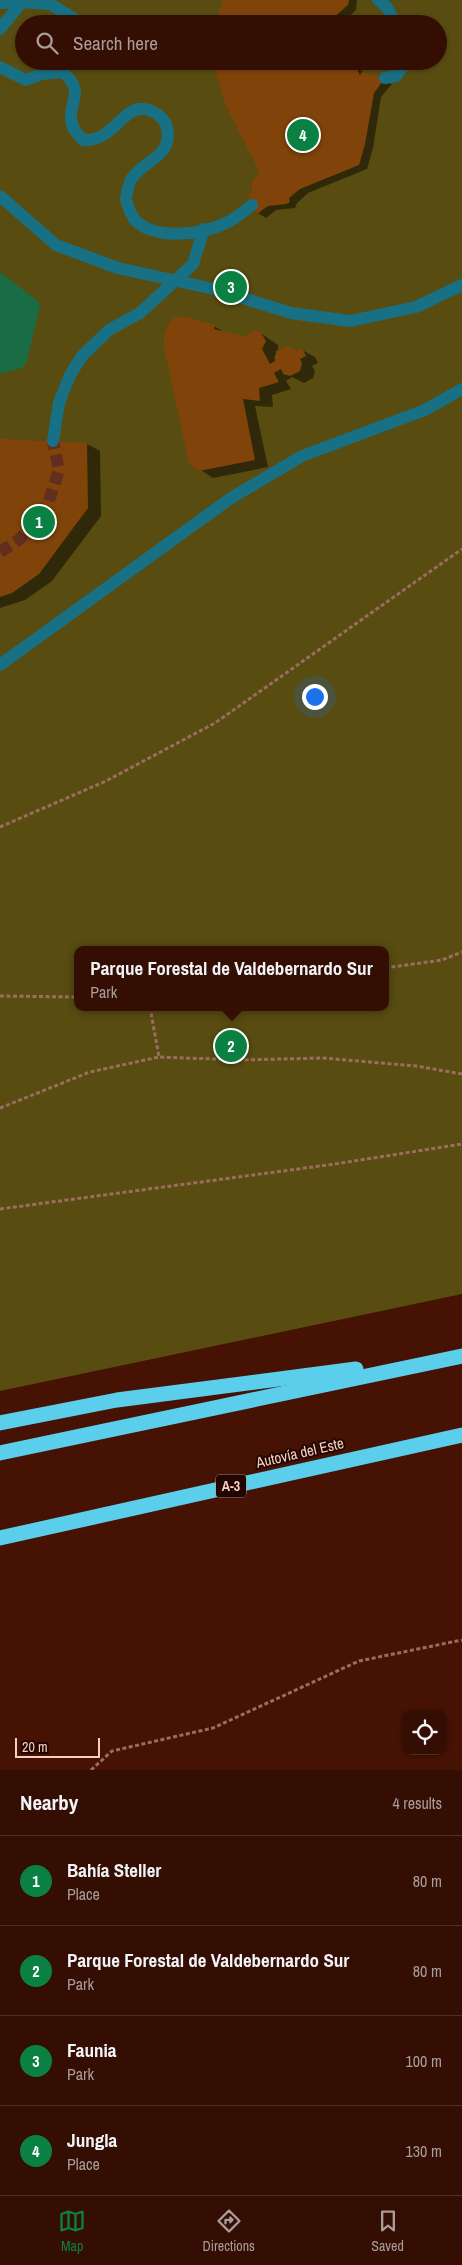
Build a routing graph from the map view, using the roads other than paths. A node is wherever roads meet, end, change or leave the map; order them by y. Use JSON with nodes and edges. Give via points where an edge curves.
{"nodes":[{"id":1,"x":378,"y":0,"type":"edge"},
{"id":2,"x":22,"y":2,"type":"junction"},
{"id":3,"x":0,"y":3,"type":"edge"},
{"id":4,"x":68,"y":15,"type":"edge"},
{"id":5,"x":391,"y":15,"type":"edge"},
{"id":6,"x":0,"y":29,"type":"edge"},
{"id":7,"x":0,"y":67,"type":"edge"},
{"id":8,"x":400,"y":70,"type":"edge"},
{"id":9,"x":385,"y":78,"type":"dead end"},
{"id":10,"x":0,"y":196,"type":"edge"},
{"id":11,"x":252,"y":205,"type":"dead end"},
{"id":12,"x":204,"y":229,"type":"junction"},
{"id":13,"x":174,"y":282,"type":"junction"},
{"id":14,"x":462,"y":285,"type":"edge"},
{"id":15,"x":462,"y":389,"type":"edge"},
{"id":16,"x":53,"y":441,"type":"tunnel mouth"},
{"id":17,"x":0,"y":666,"type":"edge"},
{"id":18,"x":462,"y":1356,"type":"edge"},
{"id":19,"x":0,"y":1422,"type":"edge"},
{"id":20,"x":462,"y":1435,"type":"edge"},
{"id":21,"x":0,"y":1454,"type":"edge"},
{"id":22,"x":0,"y":1538,"type":"edge"}],
"edges":[{"from":1,"to":5,"type":"street"},
{"from":2,"to":3,"type":"street"},
{"from":2,"to":4,"type":"street","via":[[50,4]]},
{"from":2,"to":6,"type":"street"},
{"from":7,"to":12,"type":"street","via":[[26,80],[62,72],[69,78],[76,91],[71,121],[73,129],[83,140],[104,136],[128,113],[140,109],[160,115],[166,122],[168,141],[164,151],[132,178],[127,194],[128,208],[135,220],[159,231],[182,233]]},
{"from":8,"to":9,"type":"street","via":[[396,76]]},
{"from":10,"to":13,"type":"street","via":[[56,245],[118,268]]},
{"from":11,"to":12,"type":"street","via":[[227,222]]},
{"from":12,"to":13,"type":"street","via":[[193,264]]},
{"from":13,"to":14,"type":"street","via":[[214,289],[291,313],[350,321],[416,307]]},
{"from":13,"to":16,"type":"street","via":[[140,313],[109,330],[82,356],[59,403]]},
{"from":15,"to":17,"type":"street","via":[[425,410],[302,456],[231,498]]},
{"from":18,"to":19,"type":"highway","via":[[117,1400]]},
{"from":18,"to":21,"type":"highway"},
{"from":20,"to":22,"type":"highway","name":"Autovía del Este","number":"A-3"}]}
